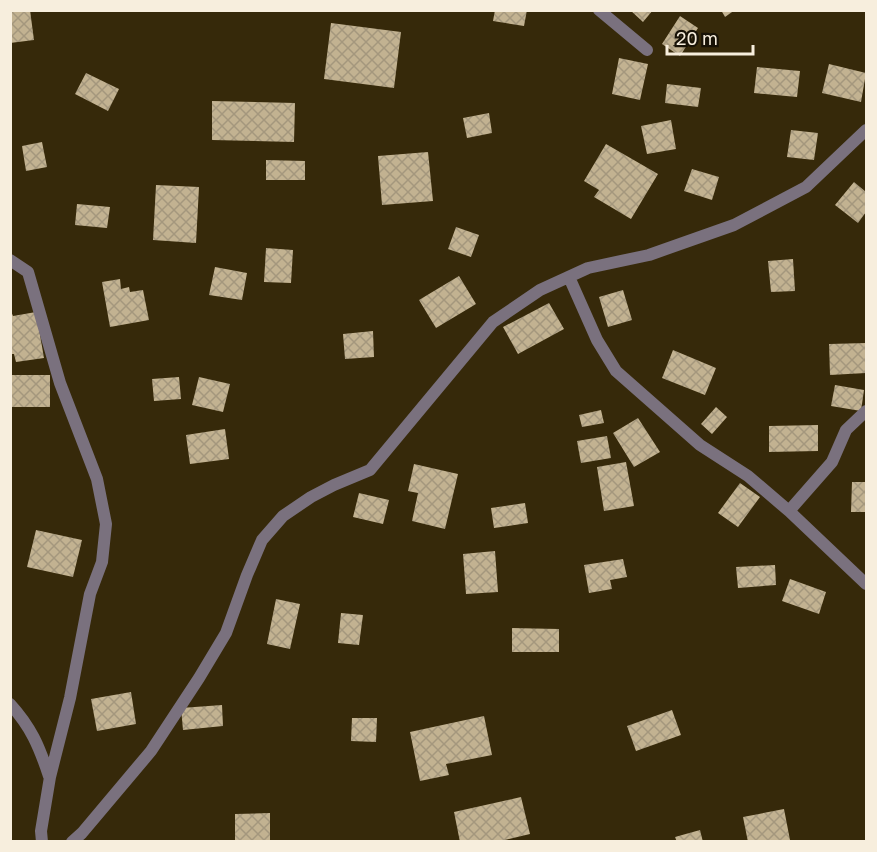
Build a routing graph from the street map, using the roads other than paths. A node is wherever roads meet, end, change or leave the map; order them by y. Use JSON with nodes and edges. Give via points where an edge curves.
{"nodes":[{"id":1,"x":599,"y":10,"type":"edge"},
{"id":2,"x":647,"y":50,"type":"dead end"},
{"id":3,"x":867,"y":130,"type":"edge"},
{"id":4,"x":10,"y":260,"type":"edge"},
{"id":5,"x":569,"y":277,"type":"junction"},
{"id":6,"x":867,"y":411,"type":"edge"},
{"id":7,"x":789,"y":511,"type":"junction"},
{"id":8,"x":867,"y":584,"type":"edge"},
{"id":9,"x":10,"y":704,"type":"edge"},
{"id":10,"x":50,"y":777,"type":"junction"},
{"id":11,"x":42,"y":842,"type":"edge"},
{"id":12,"x":72,"y":842,"type":"edge"}],
"edges":[{"from":1,"to":2,"type":"street"},
{"from":3,"to":5,"type":"street","via":[[806,187],[734,225],[649,255],[588,268]]},
{"from":4,"to":10,"type":"street","via":[[28,272],[60,383],[97,479],[106,524],[102,562],[90,594]]},
{"from":5,"to":7,"type":"street","via":[[597,340],[616,371],[700,445],[748,476]]},
{"from":5,"to":12,"type":"street","via":[[540,290],[493,322],[370,470],[334,485],[283,516],[262,540],[226,633],[199,678],[151,751]]},
{"from":6,"to":7,"type":"street","via":[[846,430],[832,462]]},
{"from":7,"to":8,"type":"street"},
{"from":9,"to":10,"type":"street","via":[[38,743]]},
{"from":10,"to":11,"type":"street"}]}
